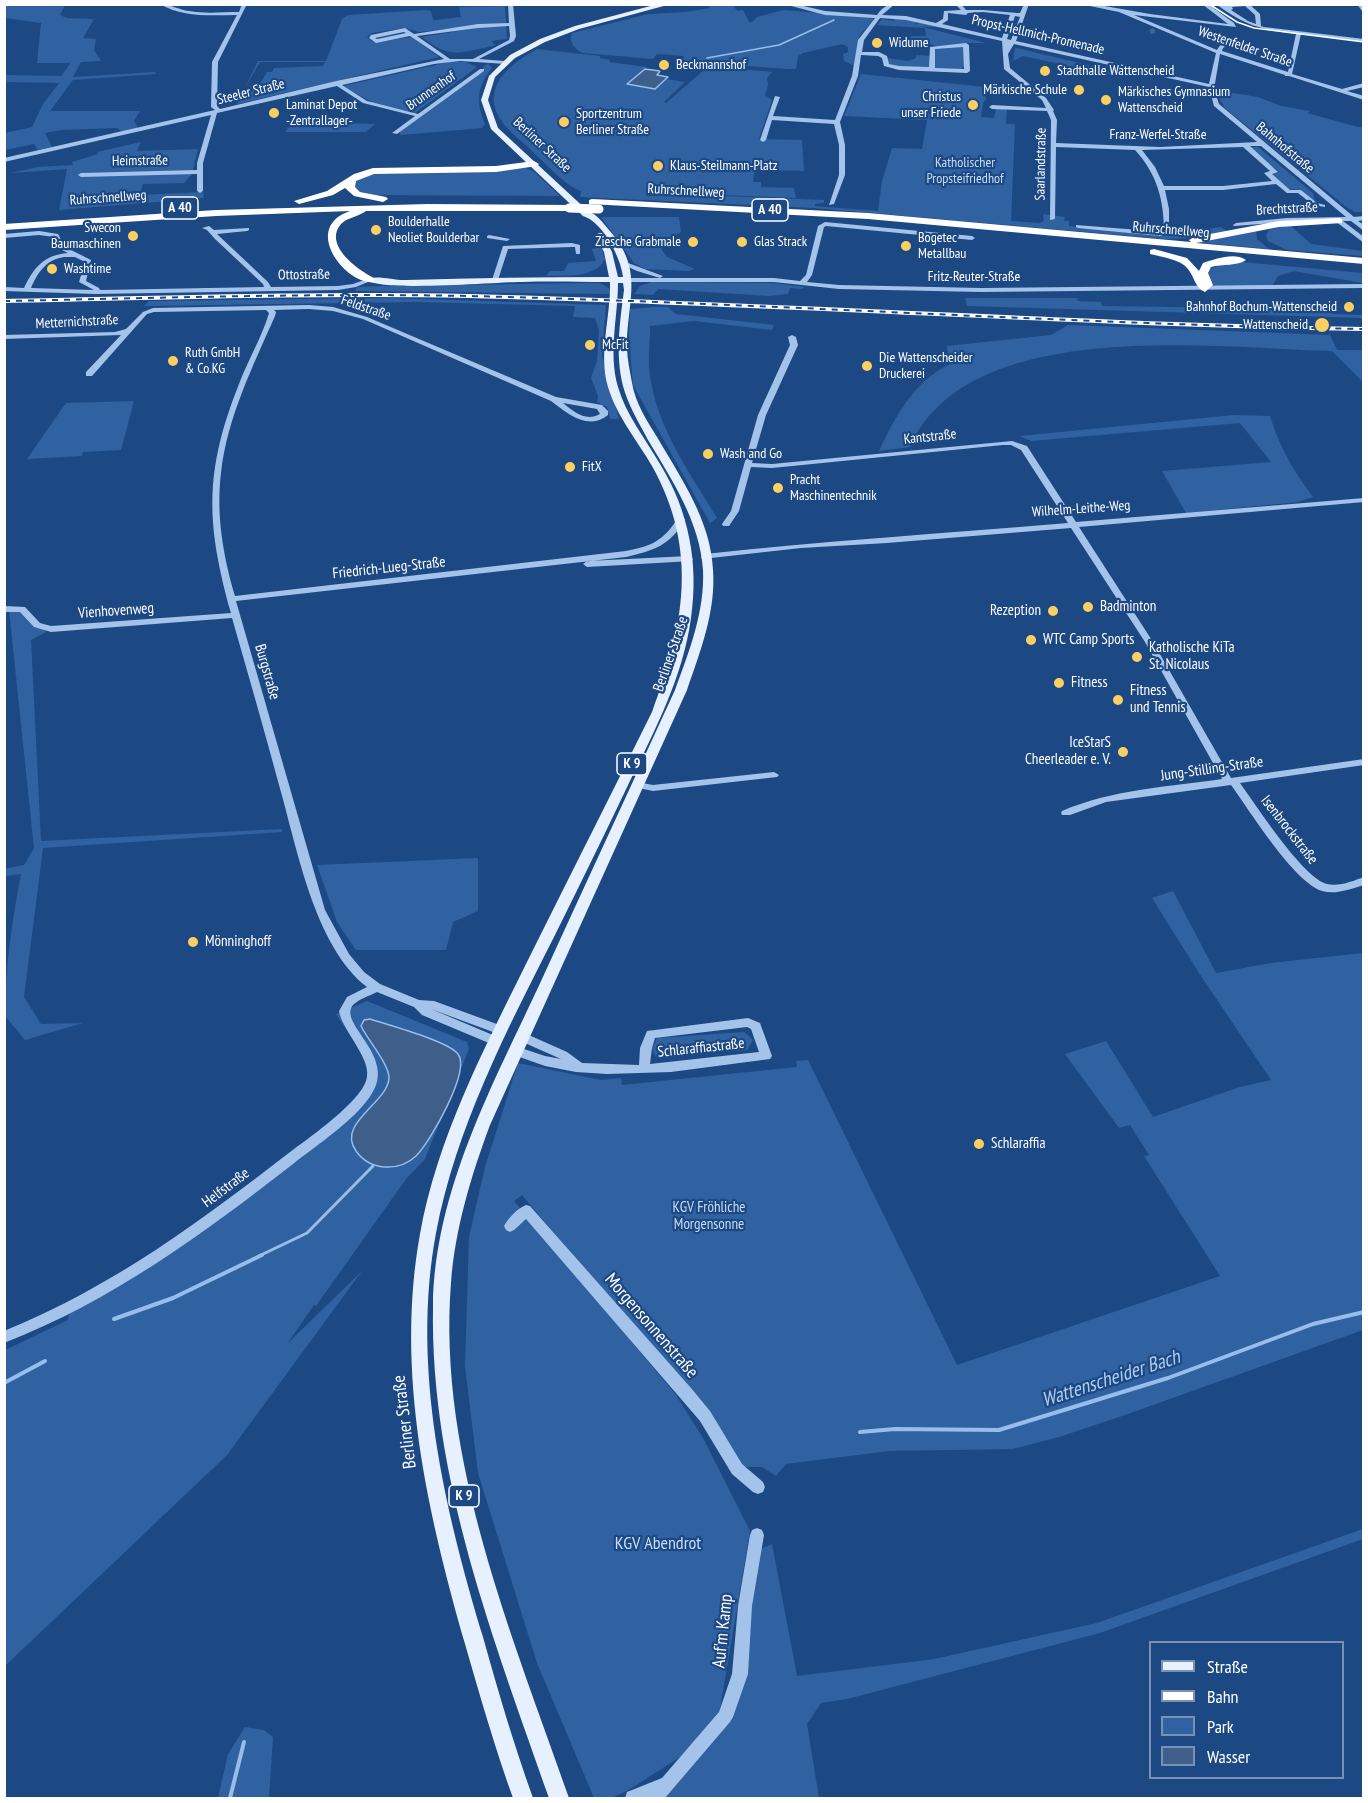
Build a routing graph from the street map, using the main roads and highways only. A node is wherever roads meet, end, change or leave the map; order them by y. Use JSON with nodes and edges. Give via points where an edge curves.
{"nodes":[{"id":1,"x":668,"y":4,"type":"edge"},
{"id":2,"x":531,"y":161,"type":"junction"},
{"id":3,"x":351,"y":180,"type":"junction"},
{"id":4,"x":394,"y":203,"type":"junction"},
{"id":5,"x":277,"y":207,"type":"junction"},
{"id":6,"x":586,"y":214,"type":"junction"},
{"id":7,"x":4,"y":221,"type":"edge"},
{"id":8,"x":1339,"y":221,"type":"road end"},
{"id":9,"x":1268,"y":226,"type":"junction"},
{"id":10,"x":4,"y":227,"type":"edge"},
{"id":11,"x":333,"y":232,"type":"junction"},
{"id":12,"x":1113,"y":242,"type":"junction"},
{"id":13,"x":611,"y":255,"type":"junction"},
{"id":14,"x":1317,"y":258,"type":"junction"},
{"id":15,"x":1364,"y":261,"type":"edge"},
{"id":16,"x":1295,"y":262,"type":"junction"},
{"id":17,"x":1364,"y":268,"type":"edge"},
{"id":18,"x":584,"y":277,"type":"junction"},
{"id":19,"x":615,"y":278,"type":"junction"},
{"id":20,"x":628,"y":278,"type":"junction"},
{"id":21,"x":521,"y":279,"type":"junction"},
{"id":22,"x":369,"y":280,"type":"joint"},
{"id":23,"x":705,"y":553,"type":"junction"},
{"id":24,"x":688,"y":555,"type":"junction"},
{"id":25,"x":498,"y":1035,"type":"junction"},
{"id":26,"x":518,"y":1044,"type":"junction"},
{"id":27,"x":523,"y":1798,"type":"edge"},
{"id":28,"x":559,"y":1798,"type":"edge"}],
"edges":[{"from":1,"to":2,"type":"main road","name":"Berliner Straße","number":"K 9","via":[[549,38],[515,55],[489,80],[484,106],[495,129]]},
{"from":2,"to":3,"type":"highway","via":[[477,169],[379,170]]},
{"from":2,"to":6,"type":"main road","name":"Berliner Straße","number":"K 9"},
{"from":3,"to":4,"type":"highway","via":[[350,188],[357,194]]},
{"from":3,"to":5,"type":"highway","via":[[324,195]]},
{"from":4,"to":5,"type":"highway","name":"Ruhrschnellweg","number":"A 40"},
{"from":4,"to":11,"type":"highway","via":[[347,214]]},
{"from":4,"to":12,"type":"highway","name":"Ruhrschnellweg","number":"A 40","bridge":true,"via":[[595,205]]},
{"from":5,"to":7,"type":"highway","name":"Ruhrschnellweg","number":"A 40"},
{"from":5,"to":10,"type":"highway","name":"Ruhrschnellweg","number":"A 40"},
{"from":5,"to":11,"type":"highway","via":[[321,216],[331,224]]},
{"from":6,"to":13,"type":"main road","name":"Berliner Straße","number":"K 9"},
{"from":6,"to":20,"type":"main road","name":"Berliner Straße","number":"K 9","via":[[603,226],[620,250]]},
{"from":8,"to":9,"type":"highway"},
{"from":9,"to":12,"type":"highway","via":[[1194,240]]},
{"from":9,"to":14,"type":"highway","via":[[1260,234],[1262,240],[1280,250]]},
{"from":11,"to":22,"type":"highway","via":[[331,240],[338,257]]},
{"from":12,"to":14,"type":"highway","name":"Ruhrschnellweg","number":"A 40"},
{"from":12,"to":16,"type":"highway","name":"Ruhrschnellweg","number":"A 40"},
{"from":12,"to":16,"type":"highway","via":[[1183,260],[1205,289],[1208,285],[1204,267],[1215,261]]},
{"from":13,"to":18,"type":"main road","via":[[601,269]]},
{"from":13,"to":19,"type":"main road","name":"Berliner Straße","number":"K 9"},
{"from":14,"to":15,"type":"highway","name":"Ruhrschnellweg","number":"A 40"},
{"from":16,"to":17,"type":"highway","name":"Ruhrschnellweg","number":"A 40"},
{"from":18,"to":19,"type":"main road","name":"Ottostraße"},
{"from":18,"to":21,"type":"main road","name":"Ottostraße"},
{"from":19,"to":20,"type":"main road","name":"Ottostraße"},
{"from":19,"to":21,"type":"main road","name":"Ottostraße"},
{"from":19,"to":24,"type":"main road","name":"Berliner Straße","number":"K 9","via":[[609,349],[614,388],[626,417],[669,487]]},
{"from":20,"to":23,"type":"main road","name":"Berliner Straße","number":"K 9","via":[[622,348],[627,387],[688,500]]},
{"from":21,"to":22,"type":"main road","name":"Ottostraße","via":[[398,283]]},
{"from":23,"to":24,"type":"main road","name":"Wilhelm-Leithe-Weg"},
{"from":23,"to":26,"type":"main road","name":"Berliner Straße","number":"K 9","via":[[707,600],[681,690]]},
{"from":24,"to":25,"type":"main road","name":"Berliner Straße","number":"K 9","via":[[686,623],[668,688]]},
{"from":25,"to":26,"type":"main road"},
{"from":25,"to":27,"type":"main road","name":"Berliner Straße","number":"K 9","via":[[451,1142],[432,1210],[421,1288],[419,1339],[423,1401],[446,1536]]},
{"from":26,"to":28,"type":"main road","name":"Berliner Straße","number":"K 9","via":[[462,1182],[446,1254],[442,1334],[447,1402],[469,1519]]}]}
